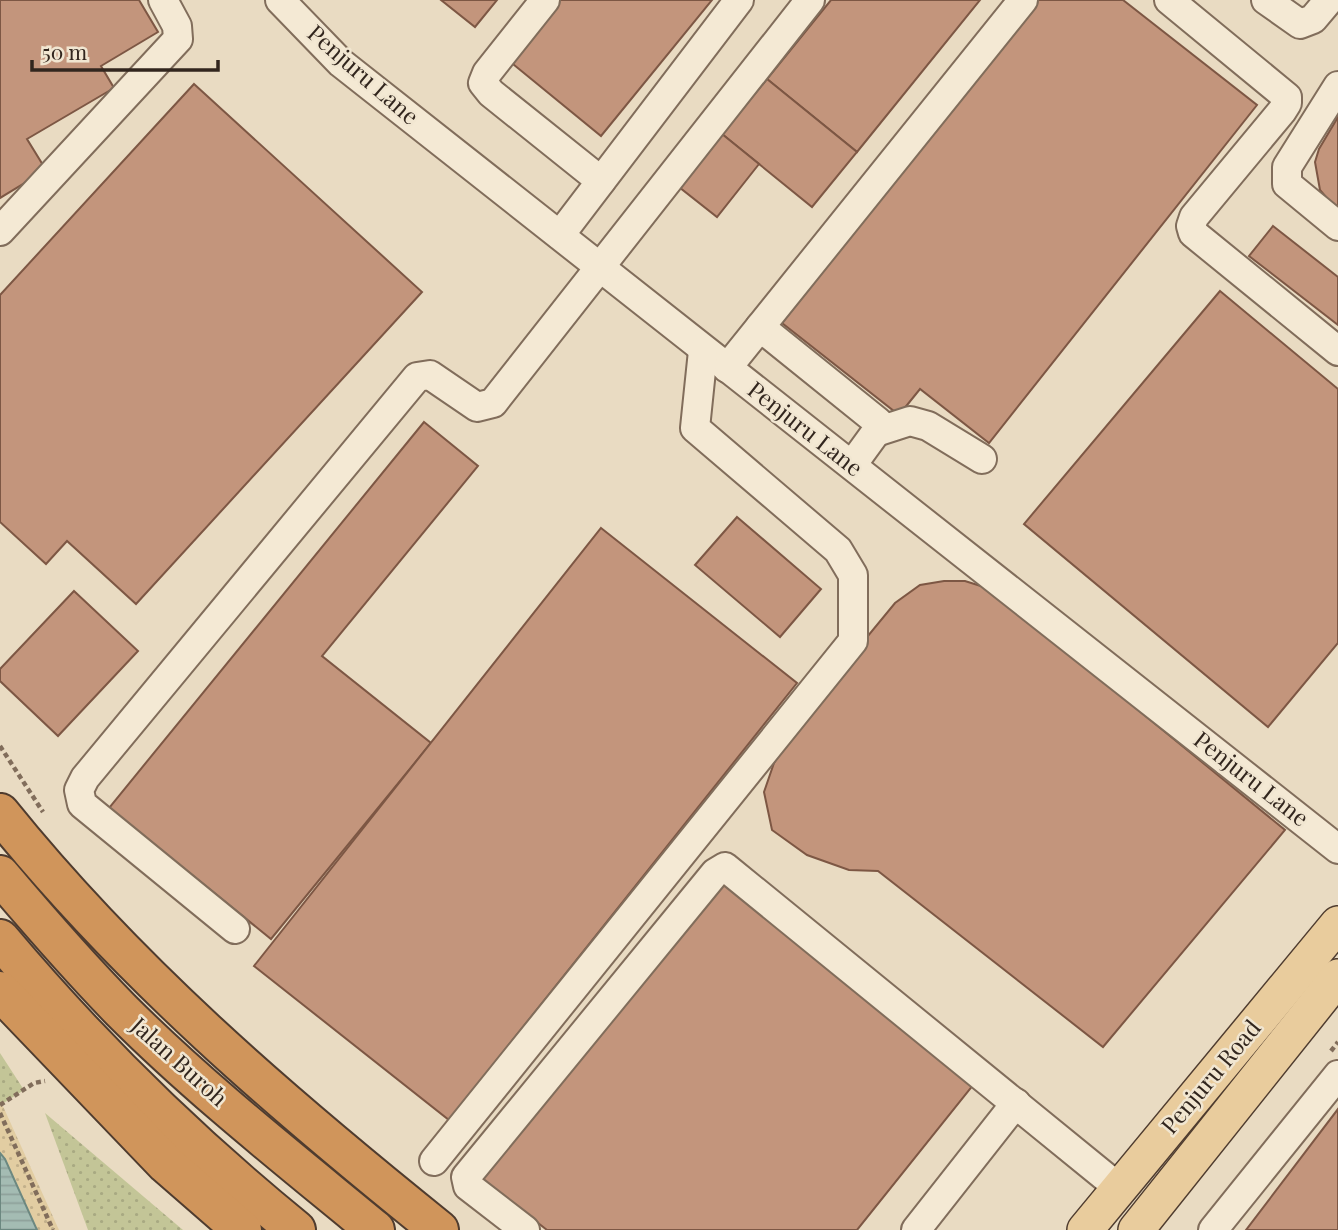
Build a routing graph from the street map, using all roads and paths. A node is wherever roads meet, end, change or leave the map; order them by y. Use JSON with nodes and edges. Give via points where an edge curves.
{"nodes":[{"id":1,"x":163,"y":0,"type":"edge"},
{"id":2,"x":280,"y":0,"type":"edge"},
{"id":3,"x":545,"y":0,"type":"edge"},
{"id":4,"x":739,"y":0,"type":"edge"},
{"id":5,"x":810,"y":0,"type":"edge"},
{"id":6,"x":1023,"y":0,"type":"edge"},
{"id":7,"x":1169,"y":0,"type":"edge"},
{"id":8,"x":1266,"y":0,"type":"edge"},
{"id":9,"x":1329,"y":0,"type":"edge"},
{"id":10,"x":1338,"y":86,"type":"edge"},
{"id":11,"x":601,"y":181,"type":"junction"},
{"id":12,"x":1338,"y":226,"type":"edge"},
{"id":13,"x":0,"y":231,"type":"edge"},
{"id":14,"x":560,"y":235,"type":"junction"},
{"id":15,"x":600,"y":267,"type":"junction"},
{"id":16,"x":760,"y":327,"type":"junction"},
{"id":17,"x":703,"y":351,"type":"junction"},
{"id":18,"x":1338,"y":351,"type":"edge"},
{"id":19,"x":727,"y":368,"type":"junction"},
{"id":20,"x":876,"y":432,"type":"junction"},
{"id":21,"x":982,"y":459,"type":"dead end"},
{"id":22,"x":852,"y":465,"type":"junction"},
{"id":23,"x":0,"y":813,"type":"edge"},
{"id":24,"x":1338,"y":849,"type":"edge"},
{"id":25,"x":0,"y":875,"type":"edge"},
{"id":26,"x":1338,"y":924,"type":"edge"},
{"id":27,"x":234,"y":929,"type":"dead end"},
{"id":28,"x":0,"y":939,"type":"edge"},
{"id":29,"x":1338,"y":977,"type":"edge"},
{"id":30,"x":16,"y":984,"type":"edge"},
{"id":31,"x":1338,"y":1075,"type":"edge"},
{"id":32,"x":1016,"y":1103,"type":"junction"},
{"id":33,"x":0,"y":1113,"type":"edge"},
{"id":34,"x":434,"y":1161,"type":"dead end"},
{"id":35,"x":1119,"y":1188,"type":"junction"},
{"id":36,"x":53,"y":1230,"type":"edge"},
{"id":37,"x":242,"y":1230,"type":"edge"},
{"id":38,"x":296,"y":1230,"type":"edge"},
{"id":39,"x":375,"y":1230,"type":"edge"},
{"id":40,"x":439,"y":1230,"type":"edge"},
{"id":41,"x":525,"y":1230,"type":"edge"},
{"id":42,"x":916,"y":1230,"type":"edge"},
{"id":43,"x":1085,"y":1230,"type":"edge"},
{"id":44,"x":1136,"y":1230,"type":"edge"},
{"id":45,"x":1213,"y":1230,"type":"edge"}],
"edges":[{"from":1,"to":13,"type":"street","via":[[177,26],[178,39]]},
{"from":2,"to":14,"type":"street","name":"Penjuru Lane","via":[[341,63]]},
{"from":3,"to":11,"type":"street","via":[[483,83]]},
{"from":4,"to":11,"type":"street"},
{"from":5,"to":15,"type":"street"},
{"from":6,"to":16,"type":"street"},
{"from":7,"to":18,"type":"street","via":[[1284,92],[1287,103],[1194,218],[1193,233]]},
{"from":8,"to":9,"type":"street","via":[[1300,24],[1313,19]]},
{"from":10,"to":12,"type":"street","via":[[1285,176],[1287,184]]},
{"from":11,"to":14,"type":"street"},
{"from":14,"to":15,"type":"street","name":"Penjuru Lane"},
{"from":15,"to":17,"type":"street","name":"Penjuru Lane"},
{"from":15,"to":27,"type":"street","via":[[493,403],[477,407],[430,374],[417,377],[79,790],[82,804]]},
{"from":16,"to":19,"type":"street"},
{"from":16,"to":20,"type":"street","via":[[874,417]]},
{"from":17,"to":19,"type":"street","name":"Penjuru Lane"},
{"from":17,"to":34,"type":"street","via":[[695,428],[838,550],[853,575],[853,642]]},
{"from":19,"to":22,"type":"street","name":"Penjuru Lane"},
{"from":20,"to":21,"type":"street","via":[[910,421],[928,426]]},
{"from":20,"to":22,"type":"street"},
{"from":22,"to":24,"type":"street","name":"Penjuru Lane"},
{"from":23,"to":40,"type":"highway","via":[[126,956],[235,1061]]},
{"from":25,"to":39,"type":"highway","name":"Jalan Buroh","via":[[124,1012]]},
{"from":26,"to":35,"type":"main road","name":"Penjuru Road"},
{"from":28,"to":30,"type":"highway","name":"Jalan Buroh"},
{"from":29,"to":44,"type":"main road","name":"Penjuru Road"},
{"from":30,"to":37,"type":"highway","via":[[166,1164]]},
{"from":30,"to":38,"type":"highway","name":"Jalan Buroh","via":[[91,1042],[190,1139]]},
{"from":31,"to":45,"type":"street"},
{"from":32,"to":35,"type":"street"},
{"from":32,"to":41,"type":"street","via":[[731,870],[720,868],[466,1177],[468,1185]]},
{"from":32,"to":42,"type":"street"},
{"from":33,"to":36,"type":"path"},
{"from":35,"to":43,"type":"main road","name":"Penjuru Road"}]}
